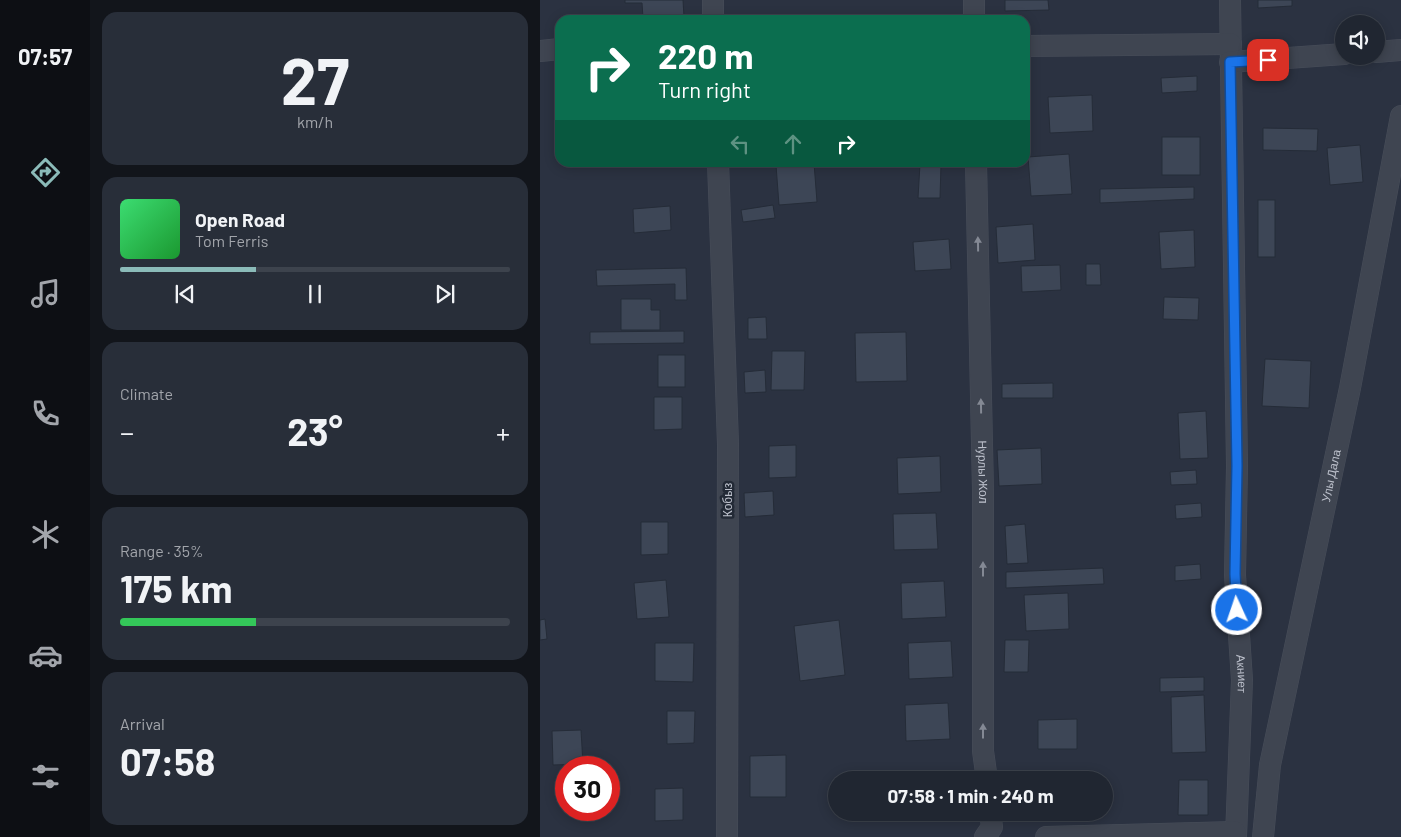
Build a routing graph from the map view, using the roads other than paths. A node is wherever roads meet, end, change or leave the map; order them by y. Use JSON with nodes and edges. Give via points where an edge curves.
{"nodes":[{"id":1,"x":713,"y":0,"type":"edge"},
{"id":2,"x":974,"y":0,"type":"edge"},
{"id":3,"x":1230,"y":0,"type":"edge"},
{"id":4,"x":713,"y":15,"type":"edge"},
{"id":5,"x":974,"y":15,"type":"edge"},
{"id":6,"x":1030,"y":46,"type":"edge"},
{"id":7,"x":555,"y":50,"type":"edge"},
{"id":8,"x":1401,"y":50,"type":"edge"},
{"id":9,"x":540,"y":51,"type":"edge"},
{"id":10,"x":1385,"y":51,"type":"edge"},
{"id":11,"x":1231,"y":53,"type":"junction"},
{"id":12,"x":1335,"y":54,"type":"edge"},
{"id":13,"x":1401,"y":116,"type":"edge"},
{"id":14,"x":718,"y":167,"type":"edge"},
{"id":15,"x":976,"y":167,"type":"edge"},
{"id":16,"x":986,"y":771,"type":"edge"},
{"id":17,"x":991,"y":821,"type":"edge"},
{"id":18,"x":1236,"y":835,"type":"edge"},
{"id":19,"x":727,"y":837,"type":"edge"},
{"id":20,"x":986,"y":837,"type":"edge"},
{"id":21,"x":1046,"y":837,"type":"edge"},
{"id":22,"x":1263,"y":837,"type":"edge"}],
"edges":[{"from":1,"to":4,"type":"street"},
{"from":2,"to":5,"type":"street"},
{"from":3,"to":11,"type":"street","name":"Акниет"},
{"from":6,"to":11,"type":"street"},
{"from":7,"to":9,"type":"street"},
{"from":8,"to":10,"type":"street"},
{"from":11,"to":12,"type":"street"},
{"from":11,"to":18,"type":"street","name":"Акниет","via":[[1237,466],[1235,574],[1242,680]]},
{"from":13,"to":22,"type":"street","name":"Улы Дала","via":[[1350,388],[1270,765]]},
{"from":14,"to":19,"type":"street","name":"Кобыз","via":[[728,444]]},
{"from":16,"to":15,"type":"street","name":"Нурлы Жол","one_way":true},
{"from":17,"to":20,"type":"street","via":[[992,827]]},
{"from":18,"to":21,"type":"street"}]}
